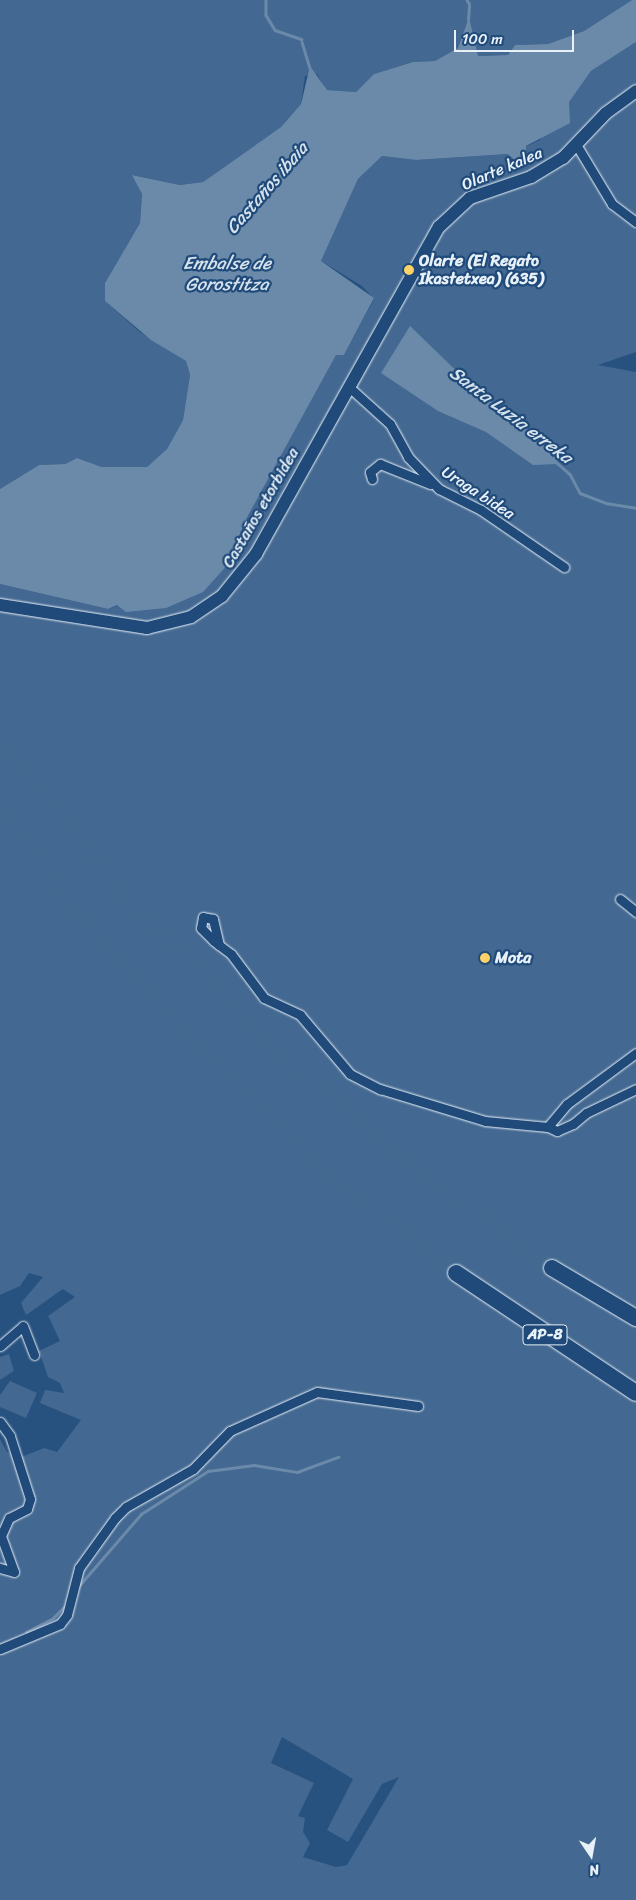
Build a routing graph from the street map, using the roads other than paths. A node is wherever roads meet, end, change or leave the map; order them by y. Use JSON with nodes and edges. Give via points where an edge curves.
{"nodes":[{"id":1,"x":636,"y":91,"type":"edge"},
{"id":2,"x":577,"y":146,"type":"junction"},
{"id":3,"x":636,"y":222,"type":"edge"},
{"id":4,"x":349,"y":387,"type":"junction"},
{"id":5,"x":372,"y":479,"type":"dead end"},
{"id":6,"x":439,"y":489,"type":"junction"},
{"id":7,"x":564,"y":567,"type":"dead end"},
{"id":8,"x":0,"y":605,"type":"edge"},
{"id":9,"x":620,"y":900,"type":"dead end"},
{"id":10,"x":636,"y":912,"type":"edge"},
{"id":11,"x":219,"y":945,"type":"dead end"},
{"id":12,"x":636,"y":1053,"type":"edge"},
{"id":13,"x":636,"y":1089,"type":"edge"},
{"id":14,"x":548,"y":1127,"type":"junction"},
{"id":15,"x":552,"y":1268,"type":"tunnel mouth"},
{"id":16,"x":456,"y":1272,"type":"tunnel mouth"},
{"id":17,"x":636,"y":1318,"type":"edge"},
{"id":18,"x":0,"y":1346,"type":"edge"},
{"id":19,"x":34,"y":1355,"type":"dead end"},
{"id":20,"x":636,"y":1392,"type":"edge"},
{"id":21,"x":418,"y":1406,"type":"dead end"},
{"id":22,"x":0,"y":1422,"type":"edge"},
{"id":23,"x":0,"y":1568,"type":"edge"},
{"id":24,"x":0,"y":1649,"type":"edge"}],
"edges":[{"from":1,"to":2,"type":"street","name":"Olarte kalea","via":[[606,113]]},
{"from":2,"to":3,"type":"street","via":[[612,204]]},
{"from":2,"to":4,"type":"street","name":"Olarte kalea","via":[[539,173],[479,194],[457,207],[439,227]]},
{"from":4,"to":6,"type":"street","name":"Uraga bidea","via":[[390,424],[408,457]]},
{"from":4,"to":8,"type":"street","name":"Castaños etorbidea","via":[[256,554],[237,582],[201,612],[171,624],[131,628]]},
{"from":5,"to":6,"type":"street","via":[[370,472],[376,465],[390,465]]},
{"from":6,"to":7,"type":"street","name":"Uraga bidea","via":[[482,510]]},
{"from":9,"to":10,"type":"street"},
{"from":11,"to":14,"type":"street","via":[[231,954],[264,998],[300,1015],[350,1074],[380,1088],[485,1121]]},
{"from":12,"to":14,"type":"street","via":[[567,1104]]},
{"from":13,"to":14,"type":"street","via":[[586,1113],[573,1124],[556,1131]]},
{"from":15,"to":17,"type":"highway"},
{"from":16,"to":20,"type":"highway","number":"AP-8"},
{"from":18,"to":19,"type":"street","via":[[22,1326]]},
{"from":21,"to":24,"type":"street","via":[[318,1392],[230,1431],[193,1469],[126,1507],[115,1518],[79,1568],[67,1615],[60,1624]]},
{"from":22,"to":23,"type":"street","via":[[10,1436],[30,1499],[28,1508],[9,1518],[2,1536],[14,1572]]}]}
